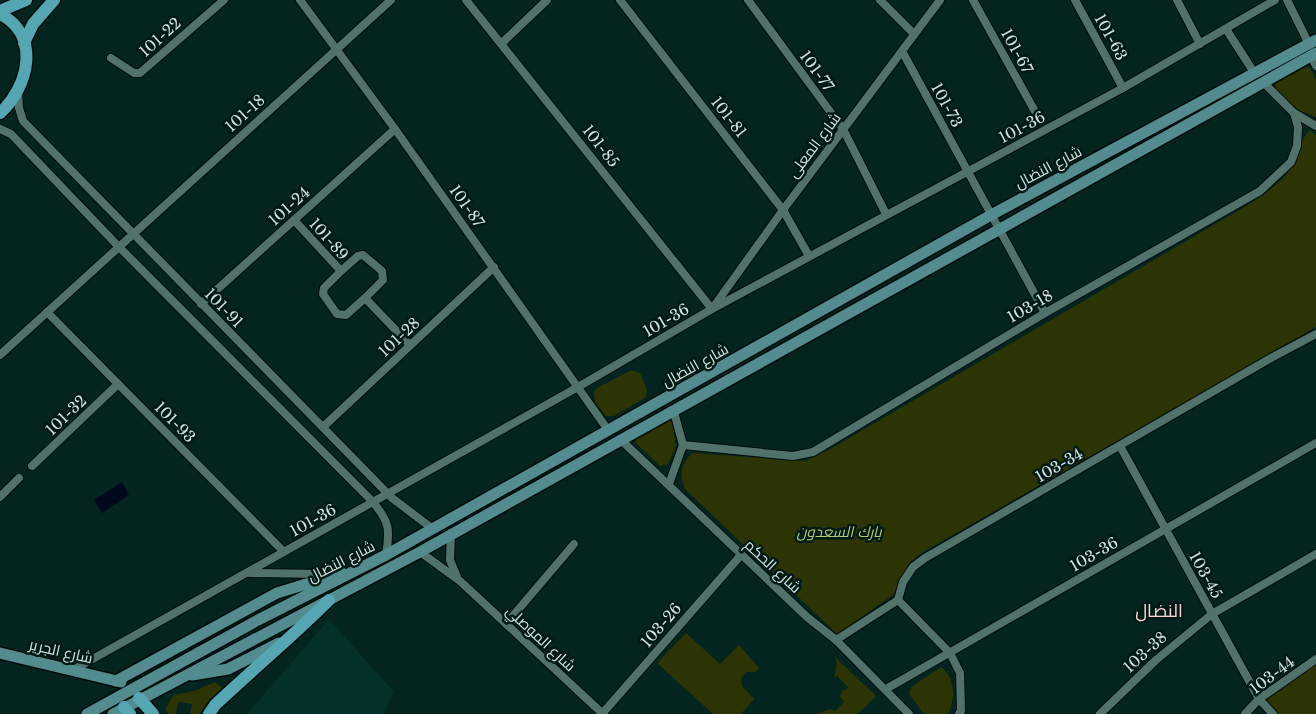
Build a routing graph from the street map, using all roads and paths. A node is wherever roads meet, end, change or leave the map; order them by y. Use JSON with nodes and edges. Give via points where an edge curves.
{"nodes":[{"id":1,"x":26,"y":0,"type":"edge"},
{"id":2,"x":54,"y":0,"type":"edge"},
{"id":3,"x":224,"y":0,"type":"edge"},
{"id":4,"x":300,"y":0,"type":"edge"},
{"id":5,"x":391,"y":0,"type":"edge"},
{"id":6,"x":466,"y":0,"type":"edge"},
{"id":7,"x":548,"y":0,"type":"edge"},
{"id":8,"x":620,"y":0,"type":"edge"},
{"id":9,"x":748,"y":0,"type":"edge"},
{"id":10,"x":880,"y":0,"type":"edge"},
{"id":11,"x":940,"y":0,"type":"edge"},
{"id":12,"x":973,"y":0,"type":"edge"},
{"id":13,"x":1075,"y":0,"type":"edge"},
{"id":14,"x":1177,"y":0,"type":"edge"},
{"id":15,"x":1275,"y":0,"type":"edge"},
{"id":16,"x":1287,"y":0,"type":"edge"},
{"id":17,"x":0,"y":12,"type":"edge"},
{"id":18,"x":1226,"y":29,"type":"junction"},
{"id":19,"x":914,"y":34,"type":"junction"},
{"id":20,"x":24,"y":42,"type":"junction"},
{"id":21,"x":502,"y":43,"type":"junction"},
{"id":22,"x":1200,"y":44,"type":"junction"},
{"id":23,"x":337,"y":48,"type":"junction"},
{"id":24,"x":902,"y":51,"type":"junction"},
{"id":25,"x":1313,"y":52,"type":"edge"},
{"id":26,"x":111,"y":58,"type":"dead end"},
{"id":27,"x":1255,"y":74,"type":"junction"},
{"id":28,"x":1264,"y":83,"type":"junction"},
{"id":29,"x":1123,"y":88,"type":"junction"},
{"id":30,"x":18,"y":92,"type":"junction"},
{"id":31,"x":0,"y":113,"type":"edge"},
{"id":32,"x":1294,"y":113,"type":"junction"},
{"id":33,"x":1037,"y":115,"type":"dead end"},
{"id":34,"x":1316,"y":126,"type":"edge"},
{"id":35,"x":0,"y":129,"type":"edge"},
{"id":36,"x":395,"y":129,"type":"junction"},
{"id":37,"x":843,"y":129,"type":"junction"},
{"id":38,"x":968,"y":171,"type":"junction"},
{"id":39,"x":783,"y":210,"type":"junction"},
{"id":40,"x":886,"y":214,"type":"junction"},
{"id":41,"x":991,"y":215,"type":"junction"},
{"id":42,"x":294,"y":220,"type":"junction"},
{"id":43,"x":999,"y":228,"type":"junction"},
{"id":44,"x":132,"y":233,"type":"junction"},
{"id":45,"x":118,"y":246,"type":"junction"},
{"id":46,"x":808,"y":256,"type":"junction"},
{"id":47,"x":494,"y":267,"type":"junction"},
{"id":48,"x":341,"y":271,"type":"junction"},
{"id":49,"x":365,"y":298,"type":"junction"},
{"id":50,"x":201,"y":304,"type":"junction"},
{"id":51,"x":712,"y":309,"type":"junction"},
{"id":52,"x":47,"y":312,"type":"junction"},
{"id":53,"x":1045,"y":313,"type":"junction"},
{"id":54,"x":1316,"y":334,"type":"edge"},
{"id":55,"x":410,"y":345,"type":"junction"},
{"id":56,"x":0,"y":356,"type":"edge"},
{"id":57,"x":118,"y":384,"type":"junction"},
{"id":58,"x":578,"y":387,"type":"junction"},
{"id":59,"x":674,"y":412,"type":"junction"},
{"id":60,"x":322,"y":428,"type":"junction"},
{"id":61,"x":608,"y":430,"type":"junction"},
{"id":62,"x":620,"y":439,"type":"junction"},
{"id":63,"x":1316,"y":443,"type":"edge"},
{"id":64,"x":683,"y":445,"type":"junction"},
{"id":65,"x":1120,"y":446,"type":"junction"},
{"id":66,"x":32,"y":466,"type":"dead end"},
{"id":67,"x":19,"y":478,"type":"dead end"},
{"id":68,"x":669,"y":484,"type":"junction"},
{"id":69,"x":388,"y":494,"type":"junction"},
{"id":70,"x":0,"y":498,"type":"edge"},
{"id":71,"x":373,"y":502,"type":"junction"},
{"id":72,"x":432,"y":529,"type":"junction"},
{"id":73,"x":1165,"y":530,"type":"junction"},
{"id":74,"x":451,"y":533,"type":"junction"},
{"id":75,"x":574,"y":544,"type":"dead end"},
{"id":76,"x":284,"y":552,"type":"junction"},
{"id":77,"x":420,"y":552,"type":"junction"},
{"id":78,"x":1316,"y":554,"type":"edge"},
{"id":79,"x":386,"y":555,"type":"junction"},
{"id":80,"x":741,"y":555,"type":"junction"},
{"id":81,"x":246,"y":573,"type":"junction"},
{"id":82,"x":352,"y":573,"type":"junction"},
{"id":83,"x":333,"y":574,"type":"junction"},
{"id":84,"x":460,"y":581,"type":"junction"},
{"id":85,"x":329,"y":600,"type":"junction"},
{"id":86,"x":898,"y":600,"type":"junction"},
{"id":87,"x":1212,"y":614,"type":"junction"},
{"id":88,"x":506,"y":624,"type":"junction"},
{"id":89,"x":210,"y":629,"type":"junction"},
{"id":90,"x":836,"y":640,"type":"junction"},
{"id":91,"x":284,"y":641,"type":"junction"},
{"id":92,"x":218,"y":643,"type":"junction"},
{"id":93,"x":0,"y":653,"type":"edge"},
{"id":94,"x":950,"y":653,"type":"junction"},
{"id":95,"x":1316,"y":659,"type":"edge"},
{"id":96,"x":73,"y":670,"type":"junction"},
{"id":97,"x":185,"y":675,"type":"junction"},
{"id":98,"x":116,"y":680,"type":"junction"},
{"id":99,"x":886,"y":689,"type":"junction"},
{"id":100,"x":135,"y":694,"type":"junction"},
{"id":101,"x":1259,"y":700,"type":"junction"},
{"id":102,"x":125,"y":705,"type":"edge"},
{"id":103,"x":908,"y":713,"type":"edge"},
{"id":104,"x":87,"y":714,"type":"edge"},
{"id":105,"x":113,"y":714,"type":"edge"},
{"id":106,"x":153,"y":714,"type":"edge"},
{"id":107,"x":209,"y":714,"type":"edge"},
{"id":108,"x":602,"y":714,"type":"edge"},
{"id":109,"x":959,"y":714,"type":"edge"},
{"id":110,"x":1100,"y":714,"type":"edge"},
{"id":111,"x":1245,"y":714,"type":"edge"},
{"id":112,"x":1273,"y":714,"type":"edge"}],
"edges":[{"from":1,"to":17,"type":"main road"},
{"from":2,"to":20,"type":"main road","via":[[33,24]]},
{"from":3,"to":26,"type":"street","name":"101-22","via":[[140,73],[134,73]]},
{"from":4,"to":23,"type":"street","name":"101-87"},
{"from":5,"to":23,"type":"street","name":"101-18"},
{"from":6,"to":21,"type":"street","name":"101-85"},
{"from":7,"to":21,"type":"street"},
{"from":8,"to":39,"type":"street","name":"101-81"},
{"from":9,"to":37,"type":"street","name":"101-77"},
{"from":10,"to":19,"type":"street"},
{"from":11,"to":19,"type":"street","name":"شارع المعلى"},
{"from":12,"to":33,"type":"street","name":"101-67"},
{"from":13,"to":29,"type":"street","name":"101-63"},
{"from":14,"to":22,"type":"street"},
{"from":15,"to":18,"type":"street","name":"101-36"},
{"from":16,"to":25,"type":"street"},
{"from":17,"to":20,"type":"main road","via":[[17,27]]},
{"from":18,"to":22,"type":"street","name":"101-36"},
{"from":18,"to":27,"type":"street"},
{"from":19,"to":24,"type":"street","name":"شارع المعلى"},
{"from":20,"to":30,"type":"main road","via":[[26,67]]},
{"from":21,"to":51,"type":"street","name":"101-85"},
{"from":22,"to":29,"type":"street","name":"101-36"},
{"from":23,"to":36,"type":"street","name":"101-87"},
{"from":23,"to":44,"type":"street","name":"101-18"},
{"from":24,"to":37,"type":"street","name":"شارع المعلى"},
{"from":24,"to":38,"type":"street","name":"101-73"},
{"from":25,"to":27,"type":"main road","name":"شارع النضال"},
{"from":25,"to":28,"type":"main road","name":"شارع النضال"},
{"from":27,"to":41,"type":"main road","name":"شارع النضال"},
{"from":28,"to":32,"type":"street"},
{"from":28,"to":43,"type":"main road","name":"شارع النضال"},
{"from":29,"to":38,"type":"street","name":"101-36"},
{"from":30,"to":31,"type":"main road"},
{"from":30,"to":44,"type":"street","name":"101-91","via":[[23,121]]},
{"from":32,"to":34,"type":"street"},
{"from":32,"to":53,"type":"street","name":"103-18","via":[[1298,136],[1291,162],[1260,190]]},
{"from":35,"to":45,"type":"street","name":"101-91","via":[[11,134]]},
{"from":36,"to":42,"type":"street","name":"101-24"},
{"from":36,"to":47,"type":"street","name":"101-87"},
{"from":37,"to":39,"type":"street","name":"شارع المعلى"},
{"from":37,"to":40,"type":"street","name":"101-77"},
{"from":38,"to":40,"type":"street","name":"101-36"},
{"from":38,"to":41,"type":"street","name":"101-73"},
{"from":39,"to":46,"type":"street","name":"101-81"},
{"from":39,"to":51,"type":"street","name":"شارع المعلى"},
{"from":40,"to":46,"type":"street","name":"101-36"},
{"from":41,"to":43,"type":"street","name":"101-73"},
{"from":41,"to":61,"type":"main road","name":"شارع النضال"},
{"from":42,"to":48,"type":"street","name":"101-89"},
{"from":42,"to":50,"type":"street","name":"101-24"},
{"from":43,"to":53,"type":"street","name":"101-73"},
{"from":43,"to":59,"type":"main road","name":"شارع النضال"},
{"from":44,"to":45,"type":"street","name":"101-18"},
{"from":44,"to":50,"type":"street","name":"101-91"},
{"from":45,"to":52,"type":"street","name":"101-18"},
{"from":45,"to":71,"type":"street","name":"101-91"},
{"from":46,"to":51,"type":"street","name":"101-36"},
{"from":47,"to":55,"type":"street","name":"101-28"},
{"from":47,"to":58,"type":"street","name":"101-87"},
{"from":48,"to":49,"type":"street","via":[[363,255],[382,271],[382,280]]},
{"from":48,"to":49,"type":"street","name":"101-89","via":[[322,294],[337,314],[346,315]]},
{"from":49,"to":55,"type":"street"},
{"from":50,"to":60,"type":"street","name":"101-91"},
{"from":51,"to":58,"type":"street","name":"101-36"},
{"from":52,"to":56,"type":"street","name":"101-18"},
{"from":52,"to":57,"type":"street","name":"101-93"},
{"from":53,"to":64,"type":"street","name":"103-18","via":[[813,452],[793,456]]},
{"from":54,"to":65,"type":"street","name":"103-34"},
{"from":55,"to":60,"type":"street","name":"101-28"},
{"from":57,"to":66,"type":"street","name":"101-32"},
{"from":57,"to":76,"type":"street","name":"101-93"},
{"from":58,"to":61,"type":"street","name":"101-87"},
{"from":58,"to":69,"type":"street","name":"101-36"},
{"from":59,"to":62,"type":"main road","name":"شارع النضال"},
{"from":59,"to":64,"type":"street"},
{"from":60,"to":69,"type":"street","name":"101-91"},
{"from":61,"to":72,"type":"main road","name":"شارع النضال"},
{"from":62,"to":68,"type":"street","name":"شارع الحكم"},
{"from":62,"to":74,"type":"main road","name":"شارع النضال"},
{"from":63,"to":73,"type":"street","name":"103-36"},
{"from":64,"to":68,"type":"street"},
{"from":65,"to":73,"type":"street","name":"103-45"},
{"from":65,"to":86,"type":"street","name":"103-34","via":[[925,558],[913,567],[903,582]]},
{"from":67,"to":70,"type":"street"},
{"from":68,"to":80,"type":"street","name":"شارع الحكم"},
{"from":69,"to":71,"type":"street","name":"101-36"},
{"from":69,"to":72,"type":"street","name":"101-91"},
{"from":71,"to":76,"type":"street","name":"101-36"},
{"from":71,"to":79,"type":"street","name":"101-91","via":[[389,526]]},
{"from":72,"to":79,"type":"main road","name":"شارع النضال"},
{"from":73,"to":87,"type":"street","name":"103-45"},
{"from":73,"to":94,"type":"street","name":"103-36"},
{"from":74,"to":77,"type":"main road","name":"شارع النضال"},
{"from":74,"to":84,"type":"street","name":"شارع الموصلي","via":[[450,560]]},
{"from":75,"to":88,"type":"street"},
{"from":76,"to":81,"type":"street","name":"101-36"},
{"from":77,"to":84,"type":"street","name":"شارع الموصلي"},
{"from":77,"to":85,"type":"main road","name":"شارع النضال"},
{"from":78,"to":87,"type":"street","name":"103-38"},
{"from":79,"to":82,"type":"main road","name":"شارع النضال"},
{"from":80,"to":90,"type":"street","name":"شارع الحكم"},
{"from":80,"to":108,"type":"street","name":"103-26"},
{"from":81,"to":83,"type":"street"},
{"from":81,"to":96,"type":"street","name":"101-36"},
{"from":82,"to":83,"type":"main road"},
{"from":82,"to":92,"type":"main road","name":"شارع النضال"},
{"from":83,"to":89,"type":"main road","via":[[277,593]]},
{"from":84,"to":88,"type":"street","name":"شارع الموصلي"},
{"from":85,"to":91,"type":"main road"},
{"from":85,"to":97,"type":"main road","name":"شارع النضال"},
{"from":86,"to":90,"type":"street"},
{"from":86,"to":94,"type":"street"},
{"from":87,"to":101,"type":"street","name":"103-45"},
{"from":87,"to":110,"type":"street","name":"103-38","via":[[1156,660]]},
{"from":88,"to":108,"type":"street","name":"شارع الموصلي"},
{"from":89,"to":92,"type":"main road"},
{"from":89,"to":98,"type":"main road"},
{"from":90,"to":99,"type":"street","name":"شارع الحكم"},
{"from":91,"to":97,"type":"main road","via":[[228,669]]},
{"from":91,"to":107,"type":"main road"},
{"from":92,"to":100,"type":"main road","name":"شارع النضال"},
{"from":93,"to":96,"type":"main road","name":"شارع الجرير"},
{"from":94,"to":99,"type":"street","name":"103-36"},
{"from":94,"to":109,"type":"street","via":[[960,673]]},
{"from":95,"to":101,"type":"street","name":"103-44"},
{"from":96,"to":98,"type":"main road","name":"شارع الجرير"},
{"from":97,"to":100,"type":"main road","name":"شارع النضال"},
{"from":98,"to":100,"type":"main road","name":"شارع الجرير"},
{"from":98,"to":102,"type":"main road"},
{"from":99,"to":103,"type":"street","name":"شارع الحكم"},
{"from":100,"to":102,"type":"main road","name":"شارع النضال"},
{"from":100,"to":106,"type":"main road"},
{"from":101,"to":111,"type":"street","name":"103-44"},
{"from":101,"to":112,"type":"street","name":"103-45"},
{"from":102,"to":104,"type":"main road","name":"شارع النضال"},
{"from":102,"to":105,"type":"main road","name":"شارع النضال"}]}
